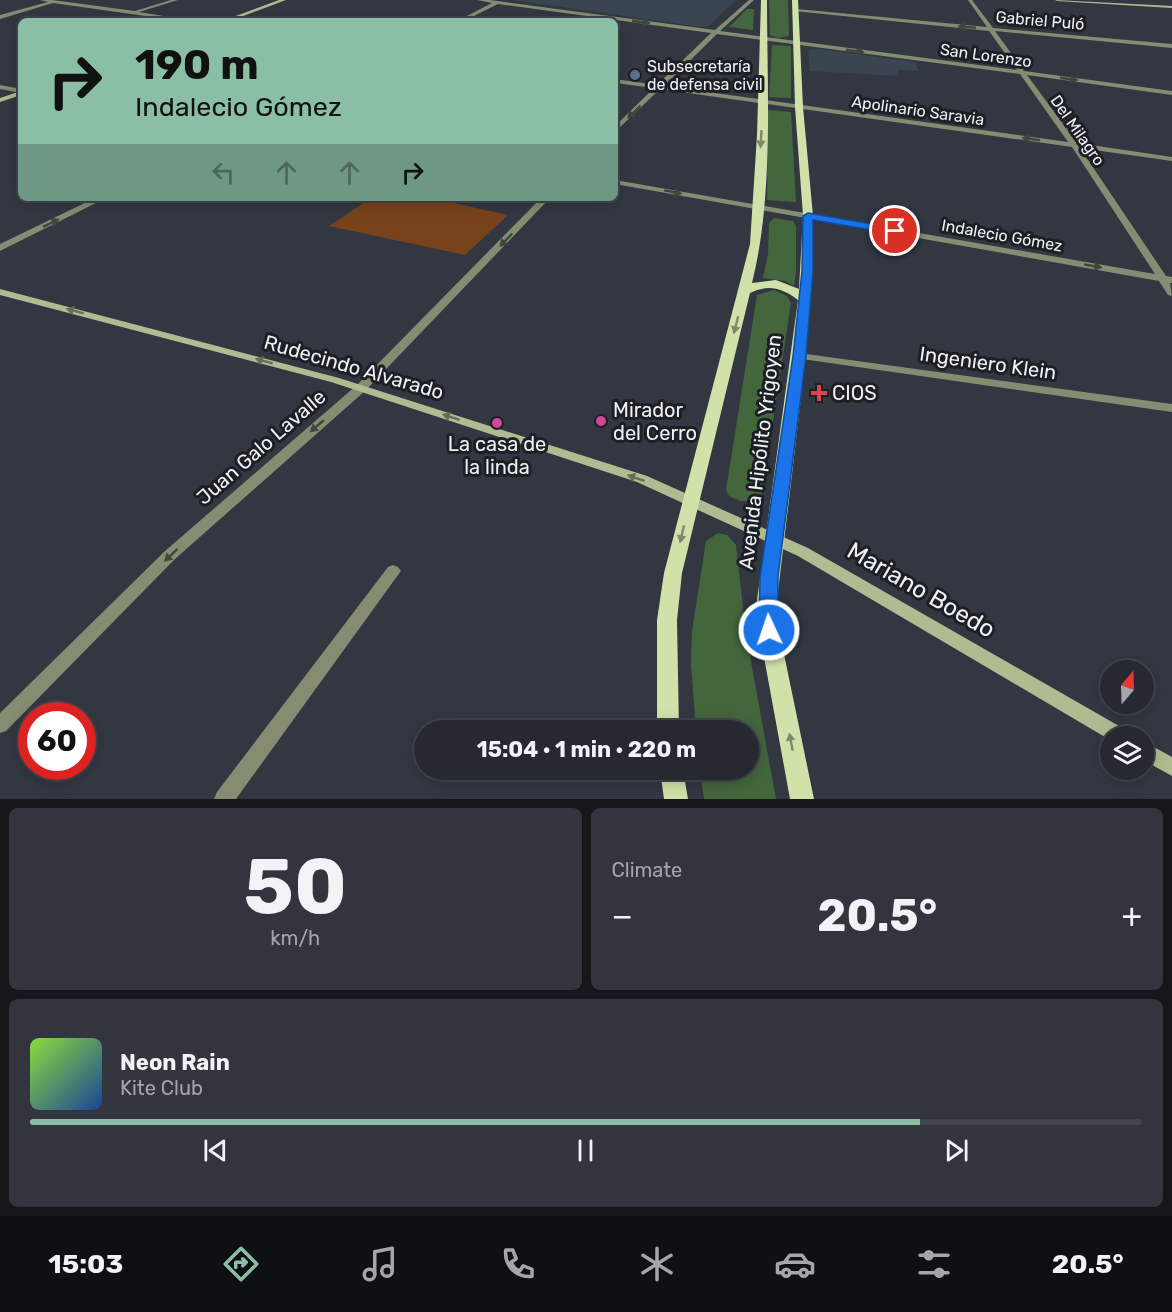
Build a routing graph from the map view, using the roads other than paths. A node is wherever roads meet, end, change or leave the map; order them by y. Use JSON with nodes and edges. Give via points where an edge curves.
{"nodes":[{"id":1,"x":42,"y":0,"type":"edge"},
{"id":2,"x":62,"y":0,"type":"edge"},
{"id":3,"x":176,"y":0,"type":"edge"},
{"id":4,"x":284,"y":0,"type":"edge"},
{"id":5,"x":479,"y":0,"type":"edge"},
{"id":6,"x":752,"y":0,"type":"edge"},
{"id":7,"x":764,"y":0,"type":"edge"},
{"id":8,"x":795,"y":0,"type":"edge"},
{"id":9,"x":970,"y":0,"type":"edge"},
{"id":10,"x":1057,"y":0,"type":"edge"},
{"id":11,"x":1133,"y":0,"type":"edge"},
{"id":12,"x":500,"y":1,"type":"edge"},
{"id":13,"x":56,"y":2,"type":"junction"},
{"id":14,"x":1172,"y":2,"type":"edge"},
{"id":15,"x":1172,"y":7,"type":"edge"},
{"id":16,"x":797,"y":11,"type":"junction"},
{"id":17,"x":133,"y":13,"type":"junction"},
{"id":18,"x":0,"y":17,"type":"edge"},
{"id":19,"x":170,"y":18,"type":"edge"},
{"id":20,"x":233,"y":18,"type":"edge"},
{"id":21,"x":466,"y":18,"type":"edge"},
{"id":22,"x":617,"y":18,"type":"edge"},
{"id":23,"x":618,"y":18,"type":"edge"},
{"id":24,"x":990,"y":29,"type":"junction"},
{"id":25,"x":714,"y":32,"type":"junction"},
{"id":26,"x":764,"y":39,"type":"junction"},
{"id":27,"x":797,"y":43,"type":"junction"},
{"id":28,"x":1172,"y":46,"type":"edge"},
{"id":29,"x":1020,"y":73,"type":"junction"},
{"id":30,"x":618,"y":81,"type":"edge"},
{"id":31,"x":0,"y":87,"type":"edge"},
{"id":32,"x":660,"y":87,"type":"junction"},
{"id":33,"x":18,"y":91,"type":"edge"},
{"id":34,"x":18,"y":93,"type":"edge"},
{"id":35,"x":1172,"y":93,"type":"edge"},
{"id":36,"x":0,"y":100,"type":"edge"},
{"id":37,"x":762,"y":102,"type":"junction"},
{"id":38,"x":799,"y":107,"type":"junction"},
{"id":39,"x":618,"y":127,"type":"edge"},
{"id":40,"x":1074,"y":145,"type":"junction"},
{"id":41,"x":1172,"y":159,"type":"edge"},
{"id":42,"x":618,"y":183,"type":"edge"},
{"id":43,"x":96,"y":201,"type":"edge"},
{"id":44,"x":543,"y":201,"type":"edge"},
{"id":45,"x":757,"y":206,"type":"junction"},
{"id":46,"x":808,"y":216,"type":"junction"},
{"id":47,"x":0,"y":248,"type":"edge"},
{"id":48,"x":1167,"y":279,"type":"edge"},
{"id":49,"x":745,"y":291,"type":"junction"},
{"id":50,"x":0,"y":292,"type":"edge"},
{"id":51,"x":1172,"y":293,"type":"edge"},
{"id":52,"x":804,"y":299,"type":"junction"},
{"id":53,"x":799,"y":356,"type":"junction"},
{"id":54,"x":361,"y":388,"type":"junction"},
{"id":55,"x":1172,"y":408,"type":"edge"},
{"id":56,"x":690,"y":500,"type":"junction"},
{"id":57,"x":774,"y":539,"type":"junction"},
{"id":58,"x":393,"y":571,"type":"dead end"},
{"id":59,"x":668,"y":720,"type":"edge"},
{"id":60,"x":0,"y":725,"type":"edge"},
{"id":61,"x":1103,"y":726,"type":"edge"},
{"id":62,"x":1154,"y":756,"type":"edge"},
{"id":63,"x":1172,"y":767,"type":"edge"},
{"id":64,"x":673,"y":780,"type":"edge"},
{"id":65,"x":224,"y":799,"type":"edge"},
{"id":66,"x":676,"y":799,"type":"edge"},
{"id":67,"x":802,"y":799,"type":"edge"}],
"edges":[{"from":1,"to":13,"type":"street"},
{"from":2,"to":13,"type":"street"},
{"from":3,"to":17,"type":"street"},
{"from":4,"to":20,"type":"street"},
{"from":5,"to":12,"type":"street","name":"San Lorenzo"},
{"from":6,"to":25,"type":"street"},
{"from":7,"to":26,"type":"main road","name":"Avenida Hipólito Yrigoyen"},
{"from":8,"to":16,"type":"main road","name":"Avenida Hipólito Yrigoyen"},
{"from":9,"to":24,"type":"street","name":"Del Milagro"},
{"from":10,"to":15,"type":"street"},
{"from":11,"to":14,"type":"street"},
{"from":12,"to":21,"type":"street"},
{"from":12,"to":22,"type":"street","name":"San Lorenzo","one_way":true},
{"from":13,"to":17,"type":"street"},
{"from":13,"to":18,"type":"street"},
{"from":24,"to":16,"type":"street","name":"Gabriel Puló","one_way":true},
{"from":16,"to":27,"type":"main road","name":"Avenida Hipólito Yrigoyen"},
{"from":17,"to":19,"type":"street"},
{"from":23,"to":25,"type":"street","name":"San Lorenzo","one_way":true},
{"from":24,"to":28,"type":"street","name":"Gabriel Puló"},
{"from":24,"to":29,"type":"street","name":"Del Milagro"},
{"from":25,"to":26,"type":"street","name":"San Lorenzo"},
{"from":25,"to":32,"type":"street"},
{"from":26,"to":27,"type":"street","name":"San Lorenzo"},
{"from":26,"to":37,"type":"main road","name":"Avenida Hipólito Yrigoyen"},
{"from":27,"to":29,"type":"street","name":"San Lorenzo","one_way":true},
{"from":27,"to":38,"type":"main road","name":"Avenida Hipólito Yrigoyen"},
{"from":29,"to":35,"type":"street","name":"San Lorenzo","one_way":true},
{"from":29,"to":40,"type":"street","name":"Del Milagro"},
{"from":30,"to":32,"type":"street","name":"Apolinario Saravia"},
{"from":31,"to":33,"type":"street"},
{"from":32,"to":37,"type":"street","name":"Apolinario Saravia"},
{"from":32,"to":39,"type":"street","one_way":true},
{"from":34,"to":36,"type":"street"},
{"from":37,"to":38,"type":"street","name":"Apolinario Saravia"},
{"from":37,"to":45,"type":"main road","name":"Avenida Hipólito Yrigoyen","one_way":true},
{"from":40,"to":38,"type":"street","name":"Apolinario Saravia","one_way":true},
{"from":38,"to":46,"type":"main road","name":"Avenida Hipólito Yrigoyen"},
{"from":40,"to":41,"type":"street","name":"Apolinario Saravia"},
{"from":40,"to":48,"type":"street","name":"Del Milagro"},
{"from":42,"to":45,"type":"street","name":"Indalecio Gómez","one_way":true},
{"from":47,"to":43,"type":"street","one_way":true},
{"from":44,"to":54,"type":"street","name":"Juan Galo Lavalle","one_way":true},
{"from":45,"to":46,"type":"street","name":"Indalecio Gómez"},
{"from":45,"to":49,"type":"main road","name":"Avenida Hipólito Yrigoyen","via":[[756,244]]},
{"from":46,"to":48,"type":"street","name":"Indalecio Gómez","one_way":true},
{"from":46,"to":52,"type":"main road","name":"Avenida Hipólito Yrigoyen"},
{"from":48,"to":51,"type":"street","name":"Del Milagro"},
{"from":49,"to":52,"type":"main road","via":[[769,283],[794,290]]},
{"from":49,"to":56,"type":"main road","name":"Avenida Hipólito Yrigoyen","one_way":true},
{"from":54,"to":50,"type":"street","name":"Rudecindo Alvarado","one_way":true},
{"from":52,"to":53,"type":"main road","name":"Avenida Hipólito Yrigoyen"},
{"from":53,"to":55,"type":"street","name":"Ingeniero Klein"},
{"from":53,"to":57,"type":"main road","name":"Avenida Hipólito Yrigoyen"},
{"from":56,"to":54,"type":"street","name":"Rudecindo Alvarado","one_way":true,"via":[[642,479]]},
{"from":54,"to":60,"type":"street","name":"Juan Galo Lavalle","one_way":true,"via":[[170,555]]},
{"from":56,"to":57,"type":"street","name":"Mariano Boedo"},
{"from":56,"to":59,"type":"main road","name":"Avenida Hipólito Yrigoyen","one_way":true,"via":[[667,620]]},
{"from":57,"to":61,"type":"street","name":"Mariano Boedo","via":[[828,566]]},
{"from":67,"to":57,"type":"main road","name":"Avenida Hipólito Yrigoyen","one_way":true,"via":[[769,630],[767,600]]},
{"from":58,"to":65,"type":"street"},
{"from":62,"to":63,"type":"street"},
{"from":64,"to":66,"type":"main road"}]}
